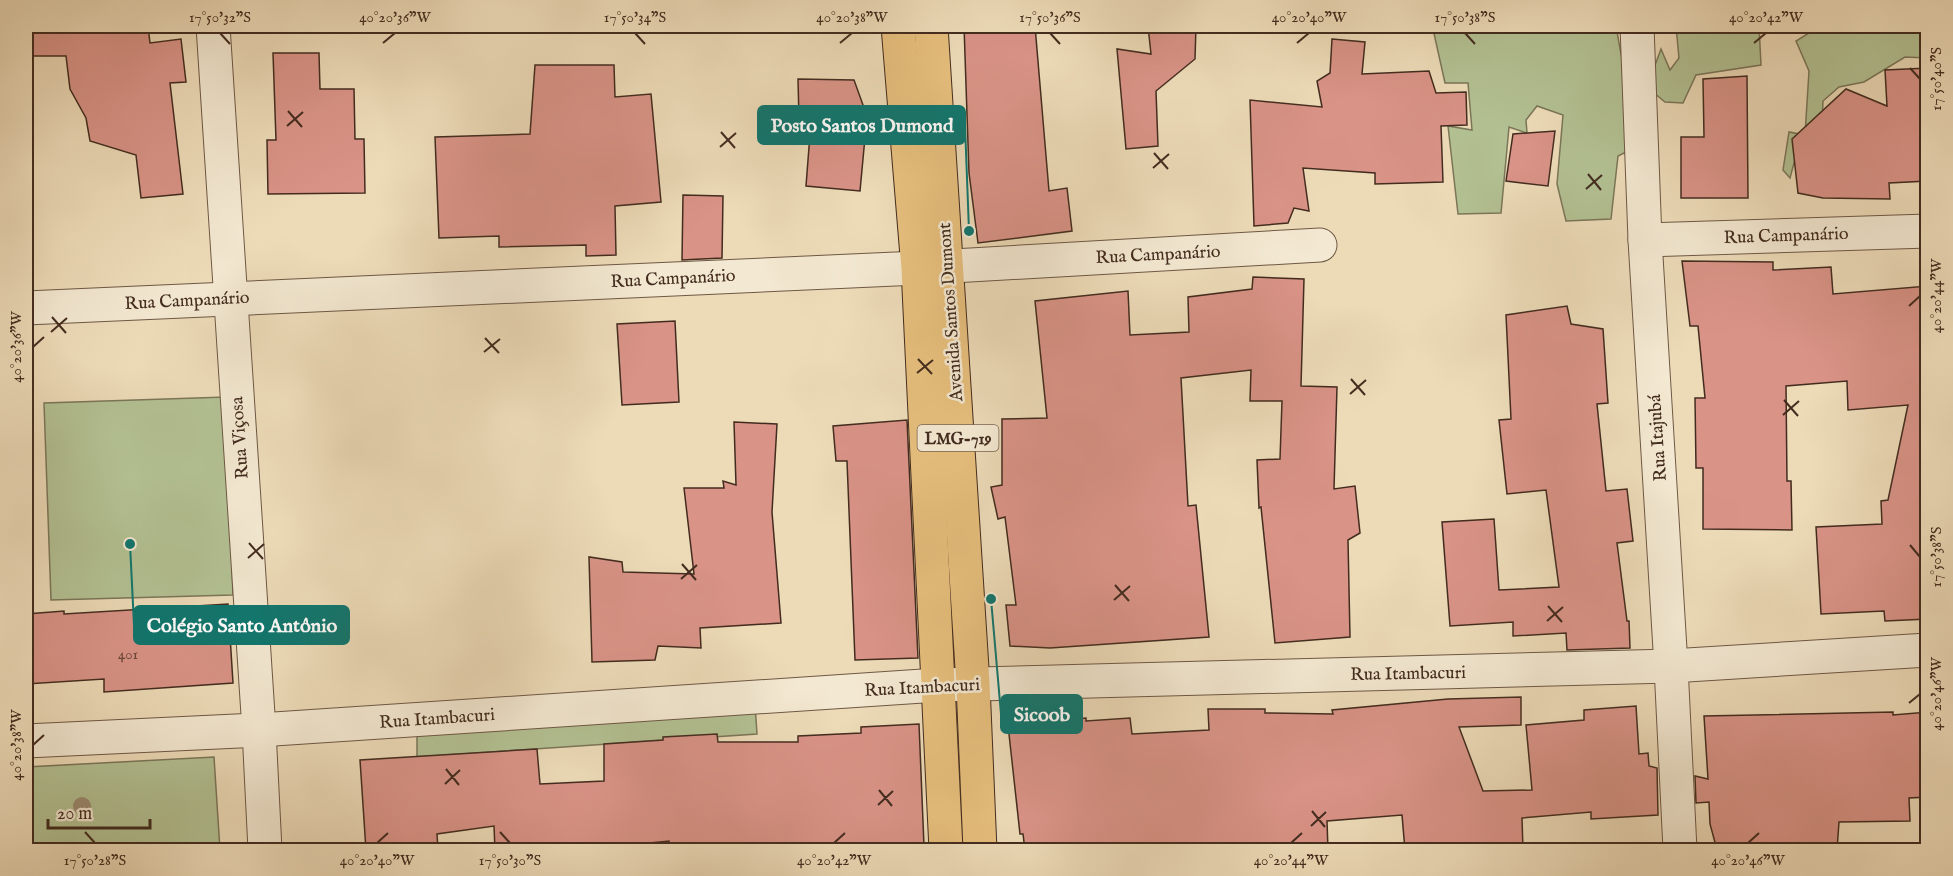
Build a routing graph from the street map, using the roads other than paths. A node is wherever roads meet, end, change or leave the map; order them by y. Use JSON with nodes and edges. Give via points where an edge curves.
{"nodes":[{"id":1,"x":213,"y":26,"type":"edge"},
{"id":2,"x":898,"y":26,"type":"edge"},
{"id":3,"x":931,"y":26,"type":"edge"},
{"id":4,"x":1637,"y":26,"type":"edge"},
{"id":5,"x":1928,"y":231,"type":"edge"},
{"id":6,"x":1645,"y":240,"type":"junction"},
{"id":7,"x":1320,"y":245,"type":"dead end"},
{"id":8,"x":932,"y":267,"type":"junction"},
{"id":9,"x":230,"y":298,"type":"junction"},
{"id":10,"x":26,"y":308,"type":"edge"},
{"id":11,"x":1928,"y":650,"type":"edge"},
{"id":12,"x":1671,"y":666,"type":"junction"},
{"id":13,"x":973,"y":684,"type":"junction"},
{"id":14,"x":938,"y":685,"type":"junction"},
{"id":15,"x":260,"y":730,"type":"junction"},
{"id":16,"x":26,"y":741,"type":"edge"},
{"id":17,"x":265,"y":850,"type":"edge"},
{"id":18,"x":946,"y":850,"type":"edge"},
{"id":19,"x":980,"y":850,"type":"edge"},
{"id":20,"x":1680,"y":850,"type":"edge"}],
"edges":[{"from":1,"to":9,"type":"street","name":"Rua Viçosa"},
{"from":2,"to":8,"type":"main road","name":"Avenida Santos Dumont","number":"LMG-719"},
{"from":3,"to":8,"type":"main road","name":"Avenida Santos Dumont","number":"LMG-719"},
{"from":4,"to":6,"type":"street","name":"Rua Itajubá"},
{"from":5,"to":6,"type":"street","name":"Rua Campanário"},
{"from":6,"to":12,"type":"street","name":"Rua Itajubá"},
{"from":7,"to":8,"type":"street","name":"Rua Campanário"},
{"from":8,"to":9,"type":"street","name":"Rua Campanário"},
{"from":8,"to":13,"type":"main road","name":"Avenida Santos Dumont","number":"LMG-719"},
{"from":8,"to":14,"type":"main road","name":"Avenida Santos Dumont","number":"LMG-719"},
{"from":9,"to":10,"type":"street","name":"Rua Campanário"},
{"from":9,"to":15,"type":"street","name":"Rua Viçosa"},
{"from":11,"to":12,"type":"street","name":"Rua Itambacuri"},
{"from":12,"to":13,"type":"street","name":"Rua Itambacuri"},
{"from":12,"to":20,"type":"street","name":"Rua Itajubá"},
{"from":13,"to":14,"type":"street","name":"Rua Itambacuri"},
{"from":13,"to":19,"type":"main road","name":"Avenida Santos Dumont","number":"LMG-719"},
{"from":14,"to":15,"type":"street","name":"Rua Itambacuri"},
{"from":14,"to":18,"type":"main road","name":"Avenida Santos Dumont","number":"LMG-719"},
{"from":15,"to":16,"type":"street","name":"Rua Itambacuri"},
{"from":15,"to":17,"type":"street","name":"Rua Viçosa"}]}
